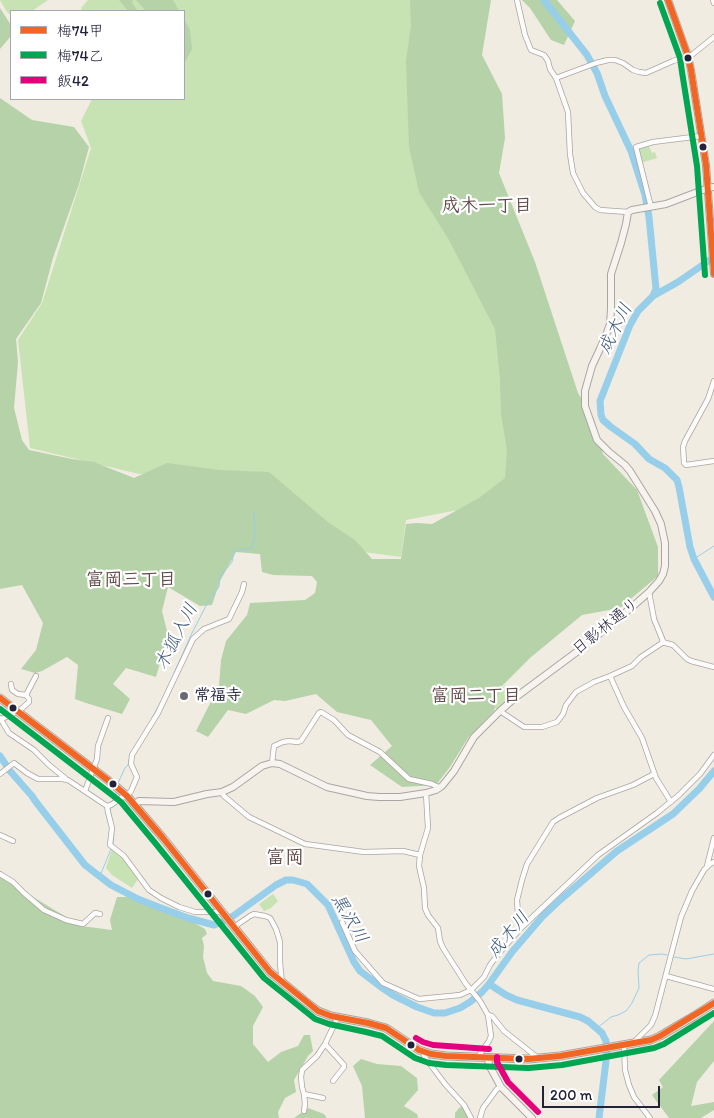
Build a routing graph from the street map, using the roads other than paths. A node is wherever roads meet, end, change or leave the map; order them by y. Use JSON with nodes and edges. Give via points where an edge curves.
{"nodes":[{"id":1,"x":517,"y":0,"type":"edge"},
{"id":2,"x":668,"y":0,"type":"edge"},
{"id":3,"x":714,"y":37,"type":"edge"},
{"id":4,"x":688,"y":57,"type":"junction"},
{"id":5,"x":556,"y":78,"type":"junction"},
{"id":6,"x":701,"y":136,"type":"junction"},
{"id":7,"x":711,"y":188,"type":"edge"},
{"id":8,"x":651,"y":207,"type":"junction"},
{"id":9,"x":628,"y":212,"type":"junction"},
{"id":10,"x":713,"y":265,"type":"edge"},
{"id":11,"x":714,"y":274,"type":"edge"},
{"id":12,"x":714,"y":381,"type":"edge"},
{"id":13,"x":714,"y":461,"type":"edge"},
{"id":14,"x":244,"y":584,"type":"dead end"},
{"id":15,"x":649,"y":592,"type":"junction"},
{"id":16,"x":662,"y":642,"type":"junction"},
{"id":17,"x":714,"y":667,"type":"edge"},
{"id":18,"x":36,"y":676,"type":"dead end"},
{"id":19,"x":610,"y":676,"type":"junction"},
{"id":20,"x":11,"y":684,"type":"dead end"},
{"id":21,"x":26,"y":695,"type":"junction"},
{"id":22,"x":0,"y":698,"type":"edge"},
{"id":23,"x":17,"y":711,"type":"junction"},
{"id":24,"x":500,"y":711,"type":"junction"},
{"id":25,"x":108,"y":718,"type":"dead end"},
{"id":26,"x":0,"y":719,"type":"edge"},
{"id":27,"x":714,"y":755,"type":"edge"},
{"id":28,"x":272,"y":763,"type":"junction"},
{"id":29,"x":94,"y":769,"type":"junction"},
{"id":30,"x":2,"y":772,"type":"edge"},
{"id":31,"x":654,"y":774,"type":"junction"},
{"id":32,"x":66,"y":779,"type":"junction"},
{"id":33,"x":440,"y":788,"type":"junction"},
{"id":34,"x":85,"y":792,"type":"junction"},
{"id":35,"x":222,"y":792,"type":"junction"},
{"id":36,"x":426,"y":793,"type":"junction"},
{"id":37,"x":127,"y":796,"type":"junction"},
{"id":38,"x":671,"y":802,"type":"junction"},
{"id":39,"x":134,"y":804,"type":"junction"},
{"id":40,"x":107,"y":806,"type":"junction"},
{"id":41,"x":0,"y":835,"type":"edge"},
{"id":42,"x":714,"y":838,"type":"edge"},
{"id":43,"x":13,"y":841,"type":"dead end"},
{"id":44,"x":420,"y":855,"type":"junction"},
{"id":45,"x":714,"y":862,"type":"edge"},
{"id":46,"x":706,"y":868,"type":"junction"},
{"id":47,"x":0,"y":874,"type":"edge"},
{"id":48,"x":222,"y":913,"type":"junction"},
{"id":49,"x":100,"y":914,"type":"dead end"},
{"id":50,"x":342,"y":922,"type":"dead end"},
{"id":51,"x":233,"y":926,"type":"junction"},
{"id":52,"x":521,"y":928,"type":"junction"},
{"id":53,"x":666,"y":976,"type":"junction"},
{"id":54,"x":282,"y":983,"type":"junction"},
{"id":55,"x":714,"y":989,"type":"edge"},
{"id":56,"x":473,"y":992,"type":"junction"},
{"id":57,"x":714,"y":1003,"type":"edge"},
{"id":58,"x":488,"y":1015,"type":"junction"},
{"id":59,"x":338,"y":1017,"type":"junction"},
{"id":60,"x":325,"y":1044,"type":"junction"},
{"id":61,"x":625,"y":1045,"type":"junction"},
{"id":62,"x":424,"y":1052,"type":"junction"},
{"id":63,"x":484,"y":1057,"type":"junction"},
{"id":64,"x":538,"y":1058,"type":"junction"},
{"id":65,"x":333,"y":1081,"type":"dead end"},
{"id":66,"x":501,"y":1087,"type":"junction"},
{"id":67,"x":304,"y":1094,"type":"junction"},
{"id":68,"x":323,"y":1098,"type":"dead end"},
{"id":69,"x":304,"y":1111,"type":"dead end"},
{"id":70,"x":470,"y":1118,"type":"edge"},
{"id":71,"x":480,"y":1118,"type":"edge"},
{"id":72,"x":532,"y":1118,"type":"edge"},
{"id":73,"x":650,"y":1118,"type":"edge"}],
"edges":[{"from":1,"to":5,"type":"street","via":[[531,50],[544,55]]},
{"from":2,"to":4,"type":"street"},
{"from":3,"to":4,"type":"street"},
{"from":4,"to":5,"type":"street","via":[[646,73],[608,60]]},
{"from":4,"to":6,"type":"street"},
{"from":5,"to":9,"type":"street","via":[[568,112],[573,173],[583,193],[600,210]]},
{"from":6,"to":7,"type":"street"},
{"from":6,"to":8,"type":"street","via":[[636,147]]},
{"from":7,"to":8,"type":"street"},
{"from":7,"to":10,"type":"street"},
{"from":8,"to":9,"type":"street"},
{"from":9,"to":15,"type":"street","name":"日影林通り","via":[[612,274],[610,324],[592,366],[585,398],[597,440],[630,471],[661,524],[665,566],[659,581]]},
{"from":10,"to":11,"type":"street"},
{"from":12,"to":13,"type":"street","via":[[683,447],[686,465]]},
{"from":14,"to":37,"type":"street","via":[[229,619],[204,629],[193,639],[158,713],[132,755],[131,764],[137,777]]},
{"from":15,"to":16,"type":"street"},
{"from":15,"to":24,"type":"street","name":"日影林通り"},
{"from":16,"to":17,"type":"street","via":[[673,645],[691,661]]},
{"from":16,"to":19,"type":"street","via":[[632,666]]},
{"from":18,"to":21,"type":"street"},
{"from":19,"to":24,"type":"street","via":[[576,692],[558,722],[542,727],[524,727]]},
{"from":19,"to":31,"type":"street","via":[[642,738]]},
{"from":20,"to":21,"type":"street","via":[[12,690]]},
{"from":21,"to":23,"type":"street","via":[[29,702]]},
{"from":22,"to":23,"type":"main road"},
{"from":23,"to":26,"type":"street"},
{"from":23,"to":29,"type":"main road"},
{"from":24,"to":33,"type":"street","name":"日影林通り","via":[[474,737]]},
{"from":25,"to":29,"type":"street"},
{"from":26,"to":32,"type":"street","via":[[9,733]]},
{"from":27,"to":38,"type":"street"},
{"from":28,"to":33,"type":"street","via":[[274,746],[301,741],[321,712],[348,735],[380,752],[409,779]]},
{"from":28,"to":35,"type":"street"},
{"from":28,"to":36,"type":"street","via":[[327,788],[379,797]]},
{"from":29,"to":34,"type":"street"},
{"from":29,"to":37,"type":"main road"},
{"from":30,"to":32,"type":"street","via":[[15,764],[38,779]]},
{"from":31,"to":38,"type":"street"},
{"from":31,"to":52,"type":"street","via":[[597,798],[553,822],[527,864],[522,880],[517,900]]},
{"from":32,"to":34,"type":"street"},
{"from":33,"to":36,"type":"street"},
{"from":34,"to":40,"type":"street"},
{"from":35,"to":39,"type":"street","via":[[174,802]]},
{"from":35,"to":44,"type":"street","via":[[249,817],[305,844]]},
{"from":36,"to":44,"type":"street","via":[[428,828]]},
{"from":37,"to":39,"type":"main road"},
{"from":37,"to":40,"type":"street"},
{"from":38,"to":52,"type":"street","via":[[598,854]]},
{"from":39,"to":48,"type":"main road"},
{"from":40,"to":48,"type":"street","via":[[112,828],[110,845],[124,856],[149,890],[179,907],[195,912]]},
{"from":41,"to":43,"type":"street"},
{"from":42,"to":46,"type":"street"},
{"from":44,"to":56,"type":"street","via":[[426,912],[438,928],[442,948]]},
{"from":45,"to":46,"type":"street"},
{"from":46,"to":53,"type":"street","via":[[681,917]]},
{"from":47,"to":49,"type":"street","via":[[44,910],[66,920],[83,924],[95,913]]},
{"from":48,"to":51,"type":"main road"},
{"from":50,"to":56,"type":"street","via":[[355,950],[382,983],[419,999]]},
{"from":51,"to":54,"type":"main road"},
{"from":51,"to":54,"type":"street","via":[[254,914],[270,918],[280,942]]},
{"from":52,"to":56,"type":"street","via":[[499,953]]},
{"from":53,"to":55,"type":"street"},
{"from":53,"to":61,"type":"street","via":[[652,1025]]},
{"from":54,"to":59,"type":"main road","via":[[318,1011]]},
{"from":56,"to":58,"type":"street"},
{"from":57,"to":61,"type":"main road","via":[[660,1036]]},
{"from":58,"to":63,"type":"street","via":[[491,1036],[480,1054]]},
{"from":58,"to":64,"type":"street"},
{"from":59,"to":60,"type":"street"},
{"from":59,"to":62,"type":"main road","via":[[386,1028]]},
{"from":60,"to":65,"type":"street","via":[[344,1066]]},
{"from":60,"to":67,"type":"street","via":[[302,1070]]},
{"from":61,"to":64,"type":"main road"},
{"from":61,"to":73,"type":"street","via":[[629,1085]]},
{"from":62,"to":63,"type":"main road"},
{"from":62,"to":70,"type":"street","via":[[445,1084],[464,1105]]},
{"from":63,"to":64,"type":"main road"},
{"from":63,"to":66,"type":"street"},
{"from":66,"to":71,"type":"street","via":[[483,1108]]},
{"from":66,"to":72,"type":"street"},
{"from":67,"to":68,"type":"street"},
{"from":67,"to":69,"type":"street"}]}
